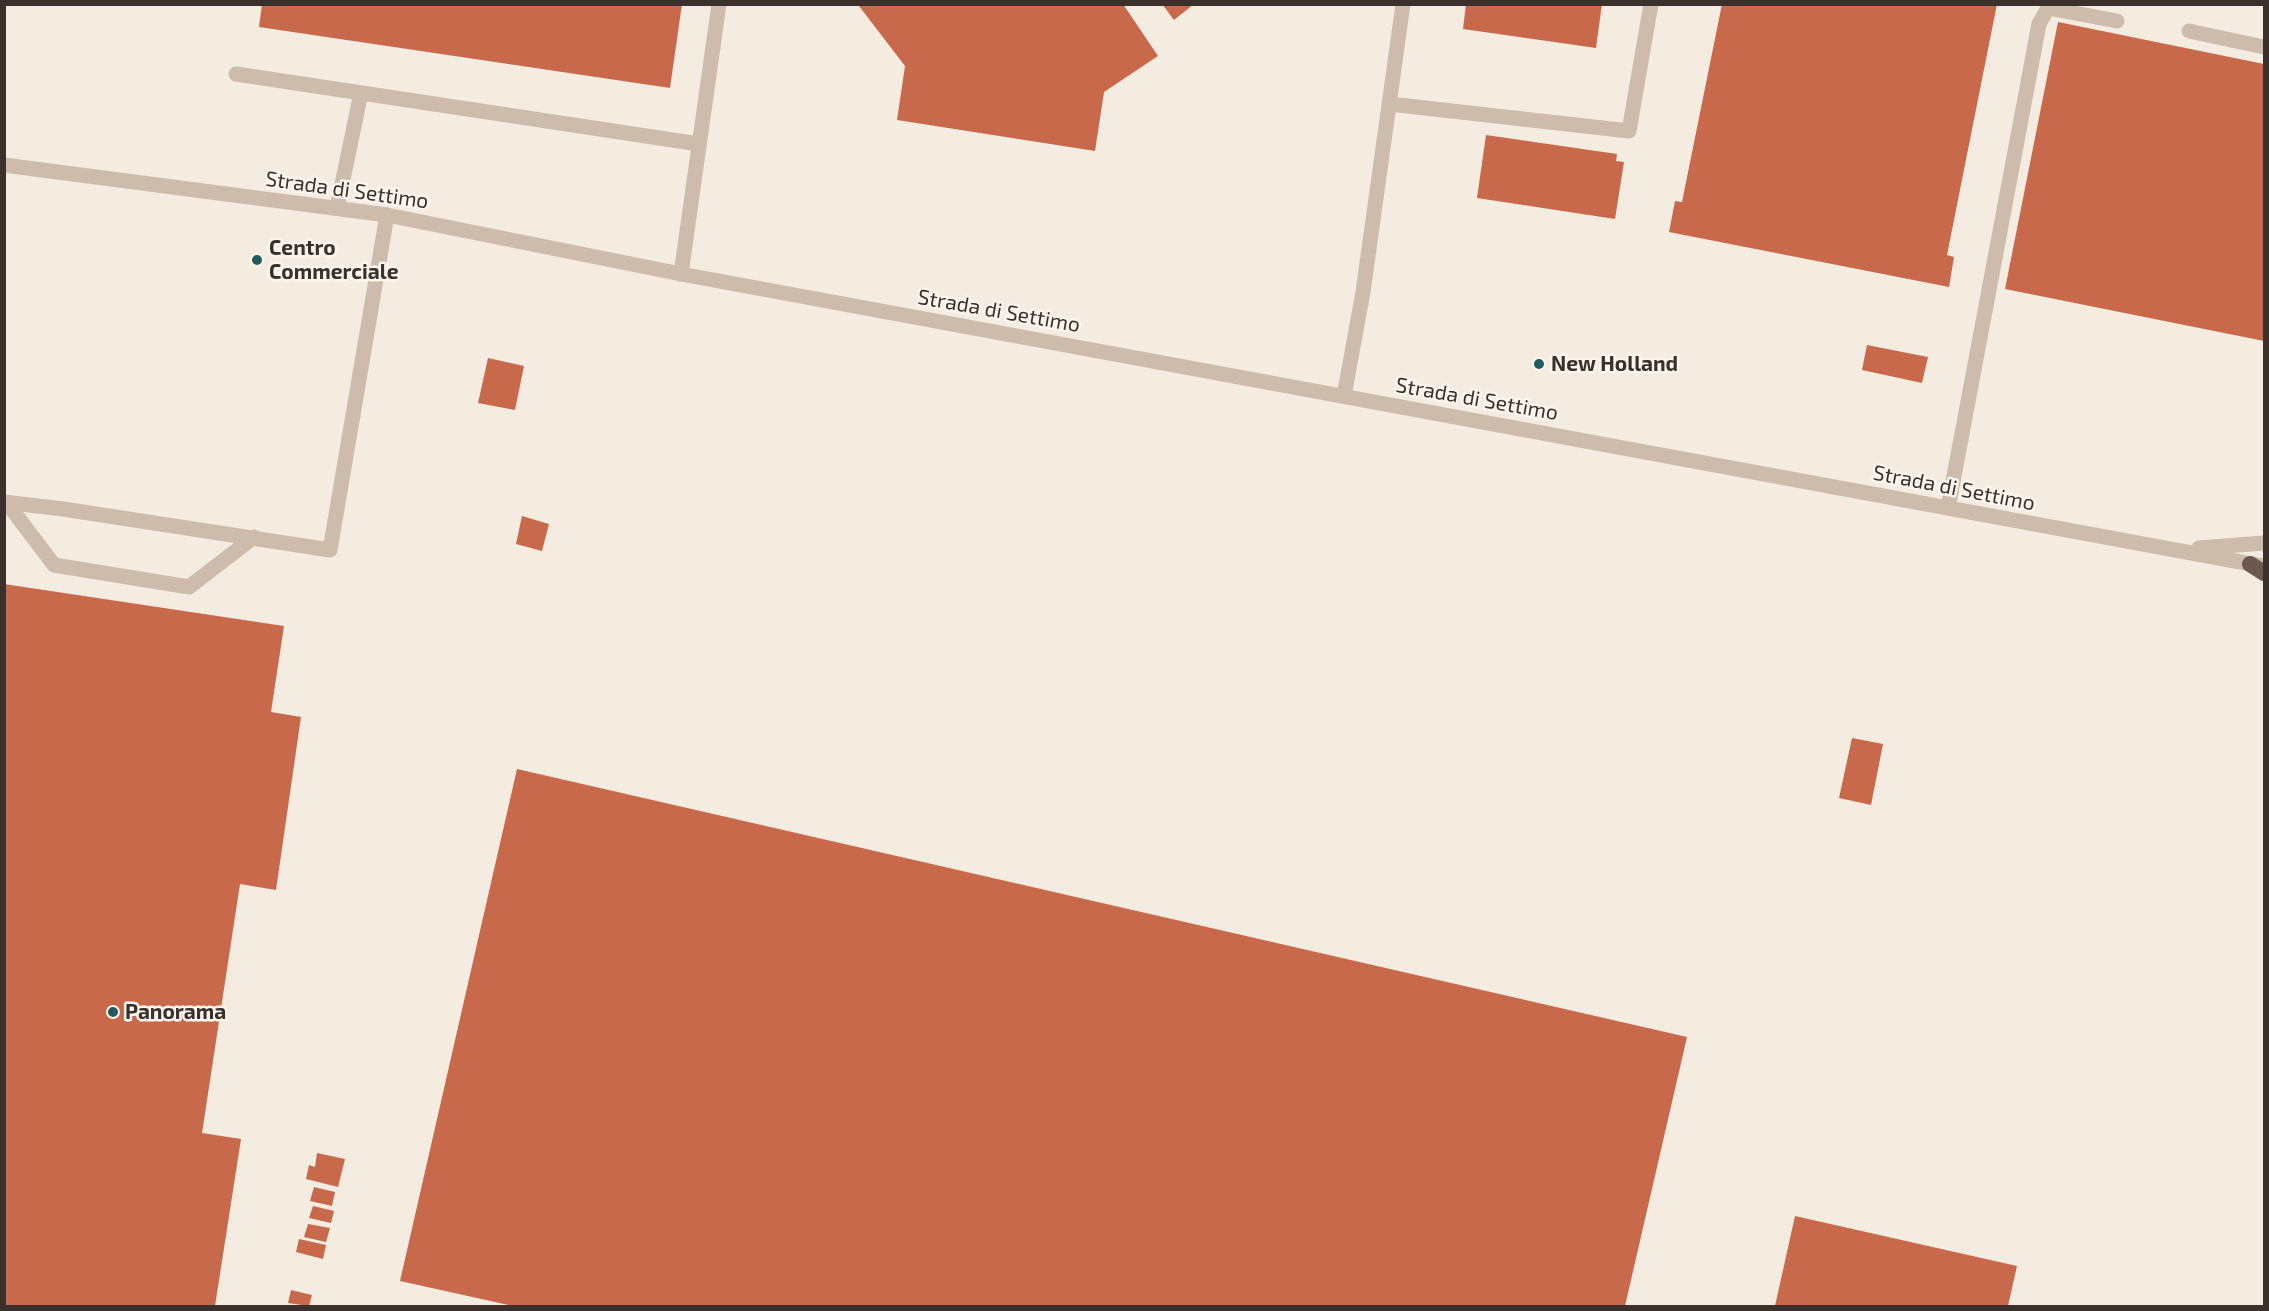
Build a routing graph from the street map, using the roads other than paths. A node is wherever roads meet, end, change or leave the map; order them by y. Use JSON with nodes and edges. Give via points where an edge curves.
{"nodes":[{"id":1,"x":719,"y":4,"type":"edge"},
{"id":2,"x":1403,"y":4,"type":"edge"},
{"id":3,"x":1651,"y":4,"type":"edge"},
{"id":4,"x":2116,"y":21,"type":"dead end"},
{"id":5,"x":2189,"y":32,"type":"dead end"},
{"id":6,"x":2265,"y":47,"type":"edge"},
{"id":7,"x":236,"y":74,"type":"dead end"},
{"id":8,"x":361,"y":93,"type":"junction"},
{"id":9,"x":1390,"y":104,"type":"junction"},
{"id":10,"x":699,"y":144,"type":"junction"},
{"id":11,"x":4,"y":165,"type":"edge"},
{"id":12,"x":337,"y":208,"type":"junction"},
{"id":13,"x":387,"y":214,"type":"junction"},
{"id":14,"x":681,"y":274,"type":"junction"},
{"id":15,"x":1344,"y":396,"type":"junction"},
{"id":16,"x":6,"y":503,"type":"edge"},
{"id":17,"x":1948,"y":508,"type":"junction"},
{"id":18,"x":254,"y":537,"type":"junction"},
{"id":19,"x":2265,"y":543,"type":"edge"},
{"id":20,"x":2176,"y":550,"type":"junction"},
{"id":21,"x":2257,"y":565,"type":"edge"},
{"id":22,"x":2265,"y":573,"type":"edge"}],
"edges":[{"from":1,"to":10,"type":"street"},
{"from":2,"to":9,"type":"street"},
{"from":3,"to":9,"type":"street","via":[[1629,131]]},
{"from":4,"to":17,"type":"street","via":[[2048,8],[2039,24]]},
{"from":5,"to":6,"type":"street"},
{"from":7,"to":8,"type":"street"},
{"from":8,"to":10,"type":"street"},
{"from":8,"to":12,"type":"street"},
{"from":9,"to":15,"type":"street"},
{"from":10,"to":14,"type":"street"},
{"from":11,"to":12,"type":"street","name":"Strada di Settimo"},
{"from":12,"to":13,"type":"street","name":"Strada di Settimo"},
{"from":13,"to":14,"type":"street","name":"Strada di Settimo"},
{"from":13,"to":18,"type":"street","via":[[330,550]]},
{"from":14,"to":15,"type":"street","name":"Strada di Settimo"},
{"from":15,"to":17,"type":"street","name":"Strada di Settimo"},
{"from":16,"to":18,"type":"street"},
{"from":16,"to":18,"type":"street","via":[[54,565],[189,587]]},
{"from":17,"to":20,"type":"street","name":"Strada di Settimo"},
{"from":19,"to":20,"type":"street"},
{"from":20,"to":21,"type":"street","name":"Strada di Settimo"},
{"from":21,"to":22,"type":"highway"}]}
